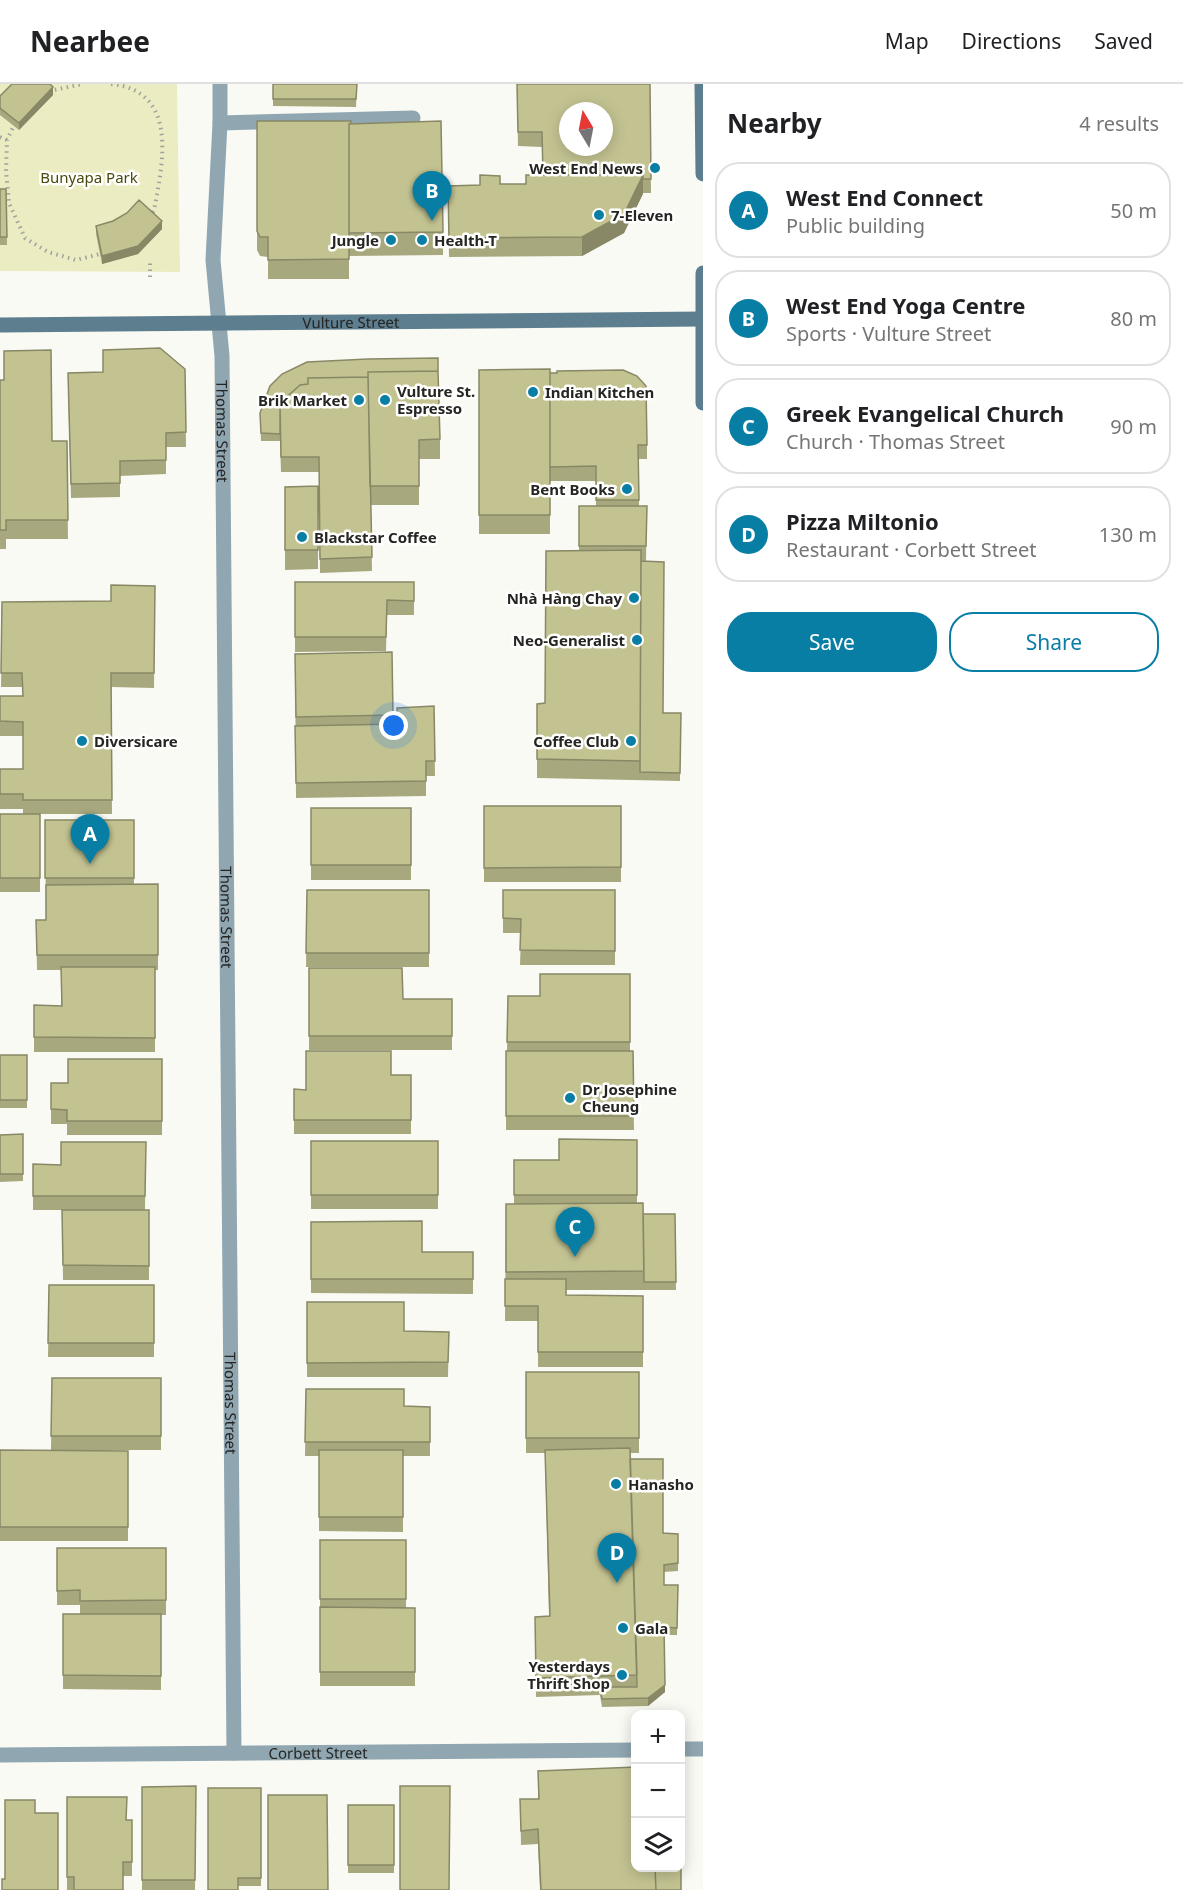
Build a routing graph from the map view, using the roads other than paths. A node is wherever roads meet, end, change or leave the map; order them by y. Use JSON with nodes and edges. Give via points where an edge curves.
{"nodes":[{"id":1,"x":220,"y":84,"type":"edge"},
{"id":2,"x":702,"y":84,"type":"edge"},
{"id":3,"x":413,"y":118,"type":"dead end"},
{"id":4,"x":220,"y":123,"type":"junction"},
{"id":5,"x":703,"y":174,"type":"edge"},
{"id":6,"x":703,"y":273,"type":"edge"},
{"id":7,"x":702,"y":319,"type":"edge"},
{"id":8,"x":218,"y":323,"type":"junction"},
{"id":9,"x":0,"y":325,"type":"edge"},
{"id":10,"x":703,"y":403,"type":"edge"},
{"id":11,"x":685,"y":1749,"type":"edge"},
{"id":12,"x":703,"y":1749,"type":"edge"},
{"id":13,"x":631,"y":1750,"type":"edge"},
{"id":14,"x":234,"y":1753,"type":"junction"},
{"id":15,"x":0,"y":1755,"type":"edge"}],
"edges":[{"from":1,"to":4,"type":"street","name":"Thomas Street"},
{"from":2,"to":5,"type":"street"},
{"from":3,"to":4,"type":"street"},
{"from":4,"to":8,"type":"street","name":"Thomas Street","via":[[213,260]]},
{"from":6,"to":7,"type":"street"},
{"from":7,"to":8,"type":"street","name":"Vulture Street"},
{"from":7,"to":10,"type":"street"},
{"from":8,"to":9,"type":"street","name":"Vulture Street"},
{"from":8,"to":14,"type":"street","name":"Thomas Street","via":[[222,366]]},
{"from":11,"to":12,"type":"street"},
{"from":13,"to":14,"type":"street","name":"Corbett Street"},
{"from":14,"to":15,"type":"street","name":"Corbett Street"}]}
